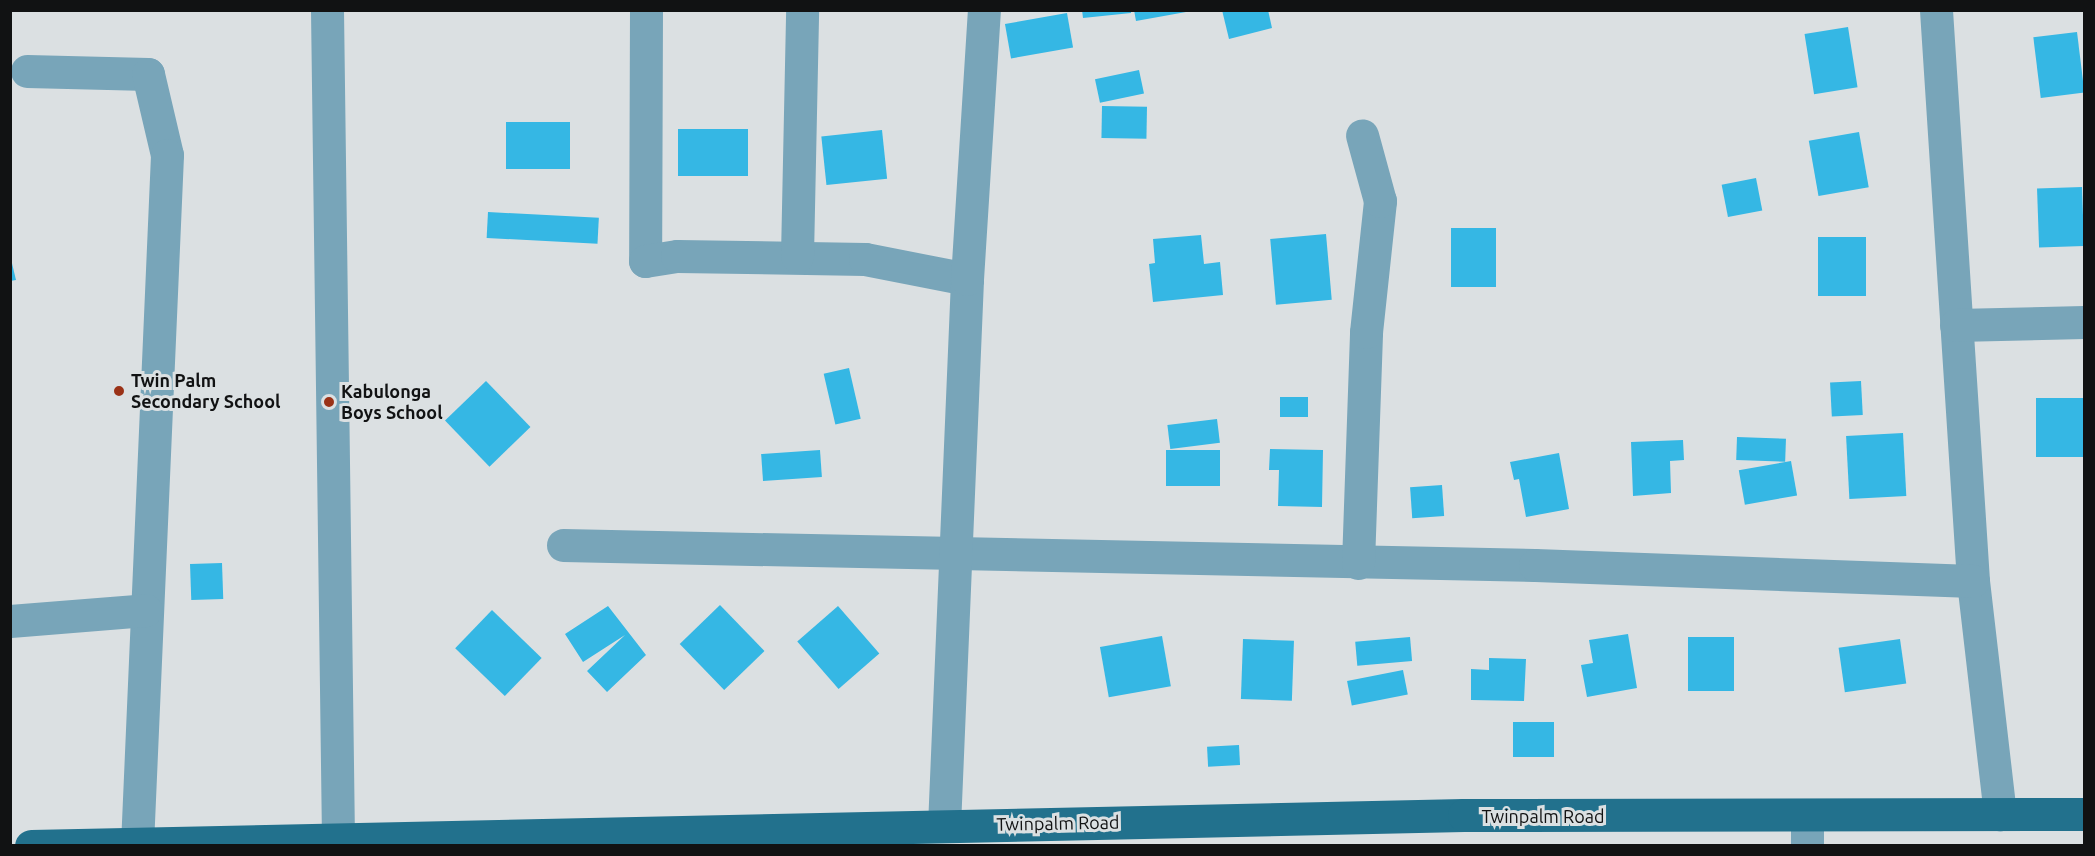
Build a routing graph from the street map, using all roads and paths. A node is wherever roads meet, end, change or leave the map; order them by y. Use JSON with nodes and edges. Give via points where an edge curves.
{"nodes":[{"id":1,"x":327,"y":10,"type":"edge"},
{"id":2,"x":646,"y":10,"type":"edge"},
{"id":3,"x":802,"y":10,"type":"edge"},
{"id":4,"x":984,"y":10,"type":"edge"},
{"id":5,"x":1936,"y":10,"type":"edge"},
{"id":6,"x":27,"y":70,"type":"dead end"},
{"id":7,"x":1362,"y":135,"type":"dead end"},
{"id":8,"x":796,"y":256,"type":"junction"},
{"id":9,"x":967,"y":279,"type":"junction"},
{"id":10,"x":2085,"y":322,"type":"edge"},
{"id":11,"x":1956,"y":324,"type":"junction"},
{"id":12,"x":562,"y":545,"type":"dead end"},
{"id":13,"x":954,"y":554,"type":"junction"},
{"id":14,"x":1358,"y":562,"type":"junction"},
{"id":15,"x":1973,"y":581,"type":"junction"},
{"id":16,"x":146,"y":610,"type":"junction"},
{"id":17,"x":10,"y":621,"type":"edge"},
{"id":18,"x":2000,"y":814,"type":"junction"},
{"id":19,"x":2085,"y":814,"type":"edge"},
{"id":20,"x":944,"y":826,"type":"junction"},
{"id":21,"x":1807,"y":831,"type":"edge"},
{"id":22,"x":338,"y":838,"type":"junction"},
{"id":23,"x":137,"y":845,"type":"edge"},
{"id":24,"x":31,"y":846,"type":"edge"}],
"edges":[{"from":1,"to":22,"type":"street"},
{"from":2,"to":8,"type":"street","via":[[645,261],[677,256]]},
{"from":3,"to":8,"type":"street"},
{"from":4,"to":9,"type":"street"},
{"from":5,"to":11,"type":"street"},
{"from":6,"to":16,"type":"street","via":[[148,74],[167,155]]},
{"from":7,"to":14,"type":"street","via":[[1380,201],[1366,332]]},
{"from":8,"to":9,"type":"street","via":[[865,259]]},
{"from":9,"to":13,"type":"street"},
{"from":10,"to":11,"type":"street"},
{"from":11,"to":15,"type":"street"},
{"from":12,"to":13,"type":"street"},
{"from":13,"to":14,"type":"street"},
{"from":13,"to":20,"type":"street"},
{"from":14,"to":15,"type":"street"},
{"from":15,"to":18,"type":"street"},
{"from":16,"to":17,"type":"street"},
{"from":16,"to":23,"type":"street"},
{"from":18,"to":19,"type":"main road","name":"Twinpalm Road"},
{"from":18,"to":21,"type":"main road","name":"Twinpalm Road"},
{"from":20,"to":21,"type":"main road","name":"Twinpalm Road","via":[[1464,815]]},
{"from":20,"to":22,"type":"main road","name":"Twinpalm Road"},
{"from":22,"to":23,"type":"main road","name":"Twinpalm Road"},
{"from":23,"to":24,"type":"main road","name":"Twinpalm Road"}]}
